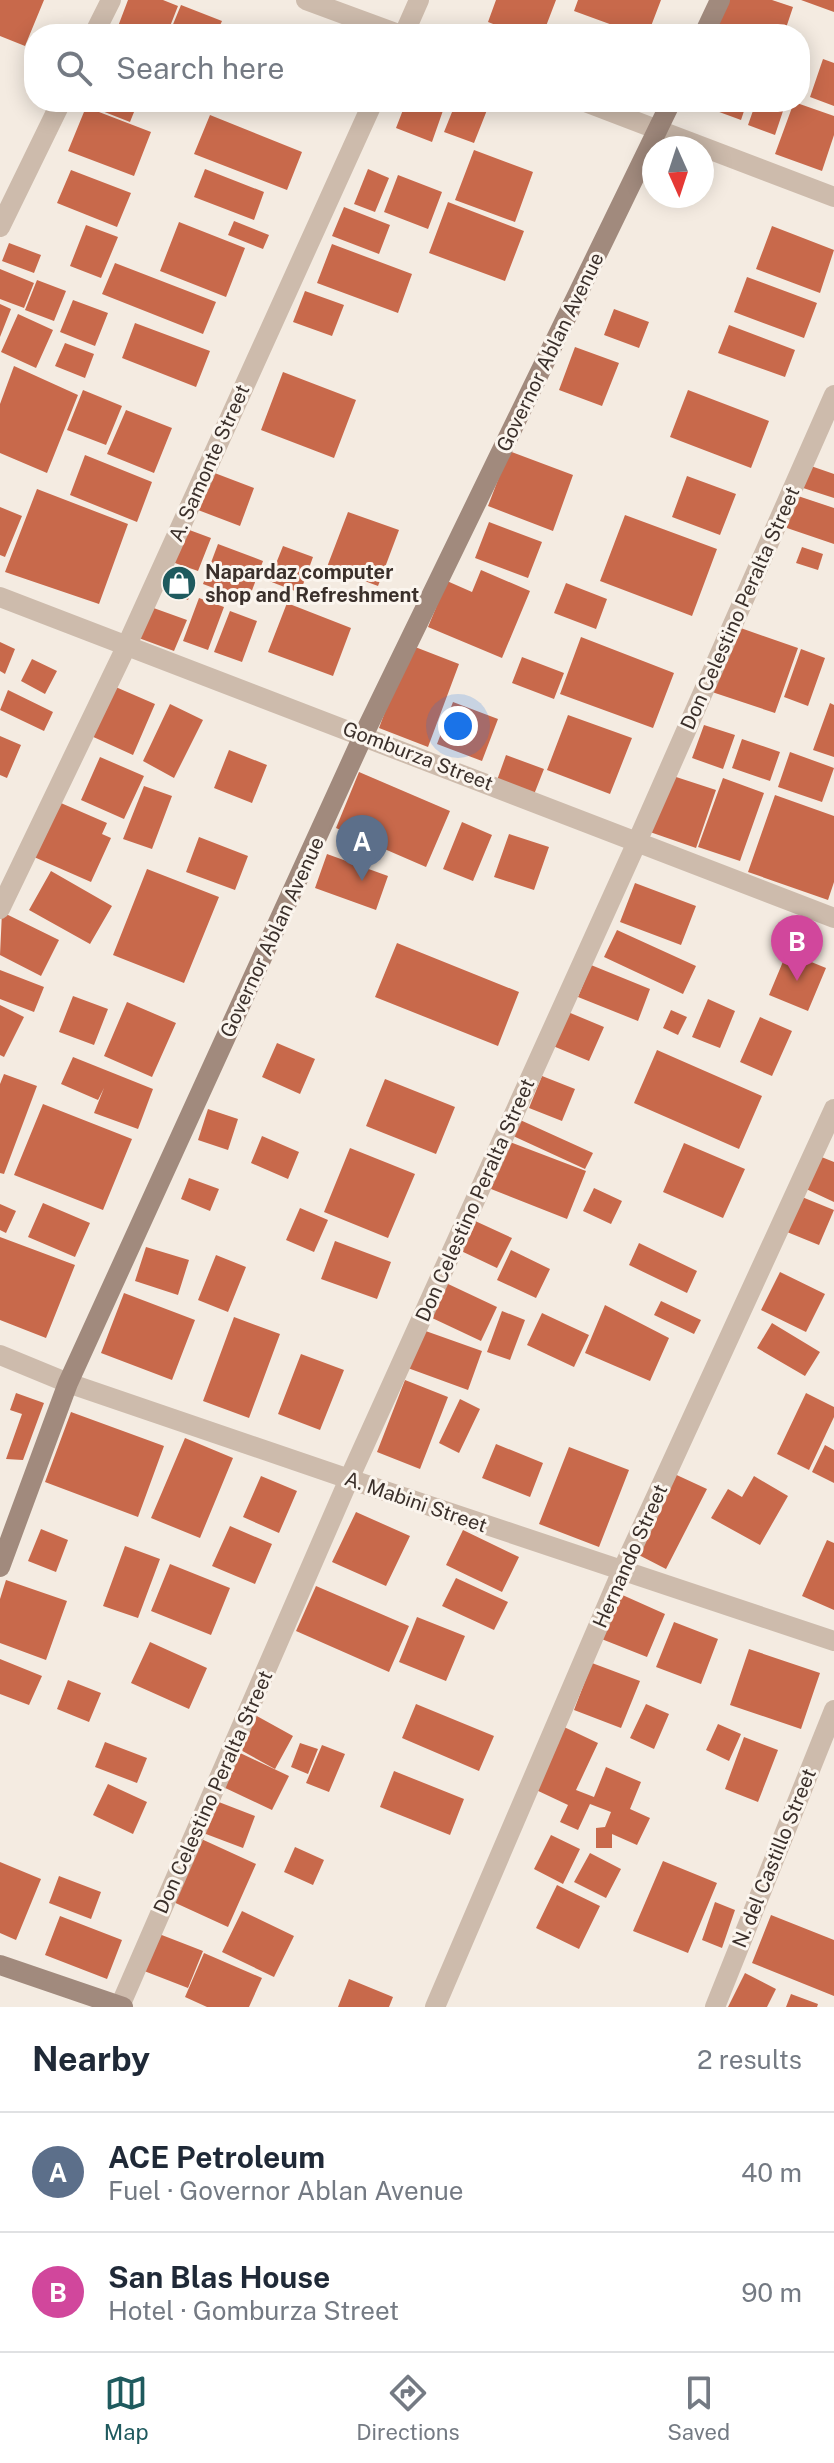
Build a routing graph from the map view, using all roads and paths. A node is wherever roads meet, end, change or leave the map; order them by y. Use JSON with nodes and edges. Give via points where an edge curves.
{"nodes":[{"id":1,"x":111,"y":0,"type":"edge"},
{"id":2,"x":306,"y":0,"type":"edge"},
{"id":3,"x":419,"y":0,"type":"edge"},
{"id":4,"x":720,"y":0,"type":"edge"},
{"id":5,"x":99,"y":24,"type":"edge"},
{"id":6,"x":373,"y":24,"type":"edge"},
{"id":7,"x":406,"y":24,"type":"edge"},
{"id":8,"x":709,"y":24,"type":"edge"},
{"id":9,"x":56,"y":112,"type":"edge"},
{"id":10,"x":368,"y":112,"type":"edge"},
{"id":11,"x":612,"y":112,"type":"edge"},
{"id":12,"x":666,"y":112,"type":"edge"},
{"id":13,"x":658,"y":129,"type":"junction"},
{"id":14,"x":834,"y":197,"type":"edge"},
{"id":15,"x":0,"y":227,"type":"edge"},
{"id":16,"x":834,"y":395,"type":"edge"},
{"id":17,"x":0,"y":597,"type":"edge"},
{"id":18,"x":127,"y":645,"type":"junction"},
{"id":19,"x":364,"y":734,"type":"junction"},
{"id":20,"x":637,"y":842,"type":"junction"},
{"id":21,"x":0,"y":909,"type":"edge"},
{"id":22,"x":834,"y":918,"type":"edge"},
{"id":23,"x":834,"y":1109,"type":"edge"},
{"id":24,"x":0,"y":1355,"type":"edge"},
{"id":25,"x":68,"y":1383,"type":"junction"},
{"id":26,"x":349,"y":1479,"type":"junction"},
{"id":27,"x":0,"y":1567,"type":"edge"},
{"id":28,"x":621,"y":1573,"type":"junction"},
{"id":29,"x":834,"y":1641,"type":"edge"},
{"id":30,"x":834,"y":1710,"type":"edge"},
{"id":31,"x":0,"y":1965,"type":"edge"},
{"id":32,"x":121,"y":2006,"type":"edge"},
{"id":33,"x":435,"y":2007,"type":"edge"},
{"id":34,"x":715,"y":2007,"type":"edge"}],
"edges":[{"from":1,"to":5,"type":"street"},
{"from":2,"to":6,"type":"street"},
{"from":3,"to":7,"type":"street"},
{"from":4,"to":8,"type":"main road"},
{"from":9,"to":15,"type":"street"},
{"from":10,"to":18,"type":"street","name":"A. Samonte Street"},
{"from":11,"to":13,"type":"street"},
{"from":12,"to":13,"type":"main road","name":"Governor Ablan Avenue"},
{"from":13,"to":14,"type":"street"},
{"from":13,"to":19,"type":"main road","name":"Governor Ablan Avenue"},
{"from":16,"to":20,"type":"street","name":"Don Celestino Peralta Street"},
{"from":17,"to":18,"type":"street","name":"Gomburza Street"},
{"from":18,"to":19,"type":"street","name":"Gomburza Street"},
{"from":18,"to":21,"type":"street","name":"A. Samonte Street"},
{"from":19,"to":20,"type":"street","name":"Gomburza Street"},
{"from":19,"to":25,"type":"main road","name":"Governor Ablan Avenue"},
{"from":20,"to":22,"type":"street","name":"Gomburza Street"},
{"from":20,"to":26,"type":"street","name":"Don Celestino Peralta Street"},
{"from":23,"to":28,"type":"street","name":"Hernando Street"},
{"from":24,"to":25,"type":"street","name":"A. Mabini Street"},
{"from":25,"to":26,"type":"street","name":"A. Mabini Street"},
{"from":25,"to":27,"type":"main road","name":"Governor Ablan Avenue"},
{"from":26,"to":28,"type":"street","name":"A. Mabini Street"},
{"from":26,"to":32,"type":"street","name":"Don Celestino Peralta Street"},
{"from":28,"to":29,"type":"street","name":"A. Mabini Street"},
{"from":28,"to":33,"type":"street","name":"Hernando Street"},
{"from":30,"to":34,"type":"street","name":"N. del Castillo Street"},
{"from":31,"to":32,"type":"main road"}]}
